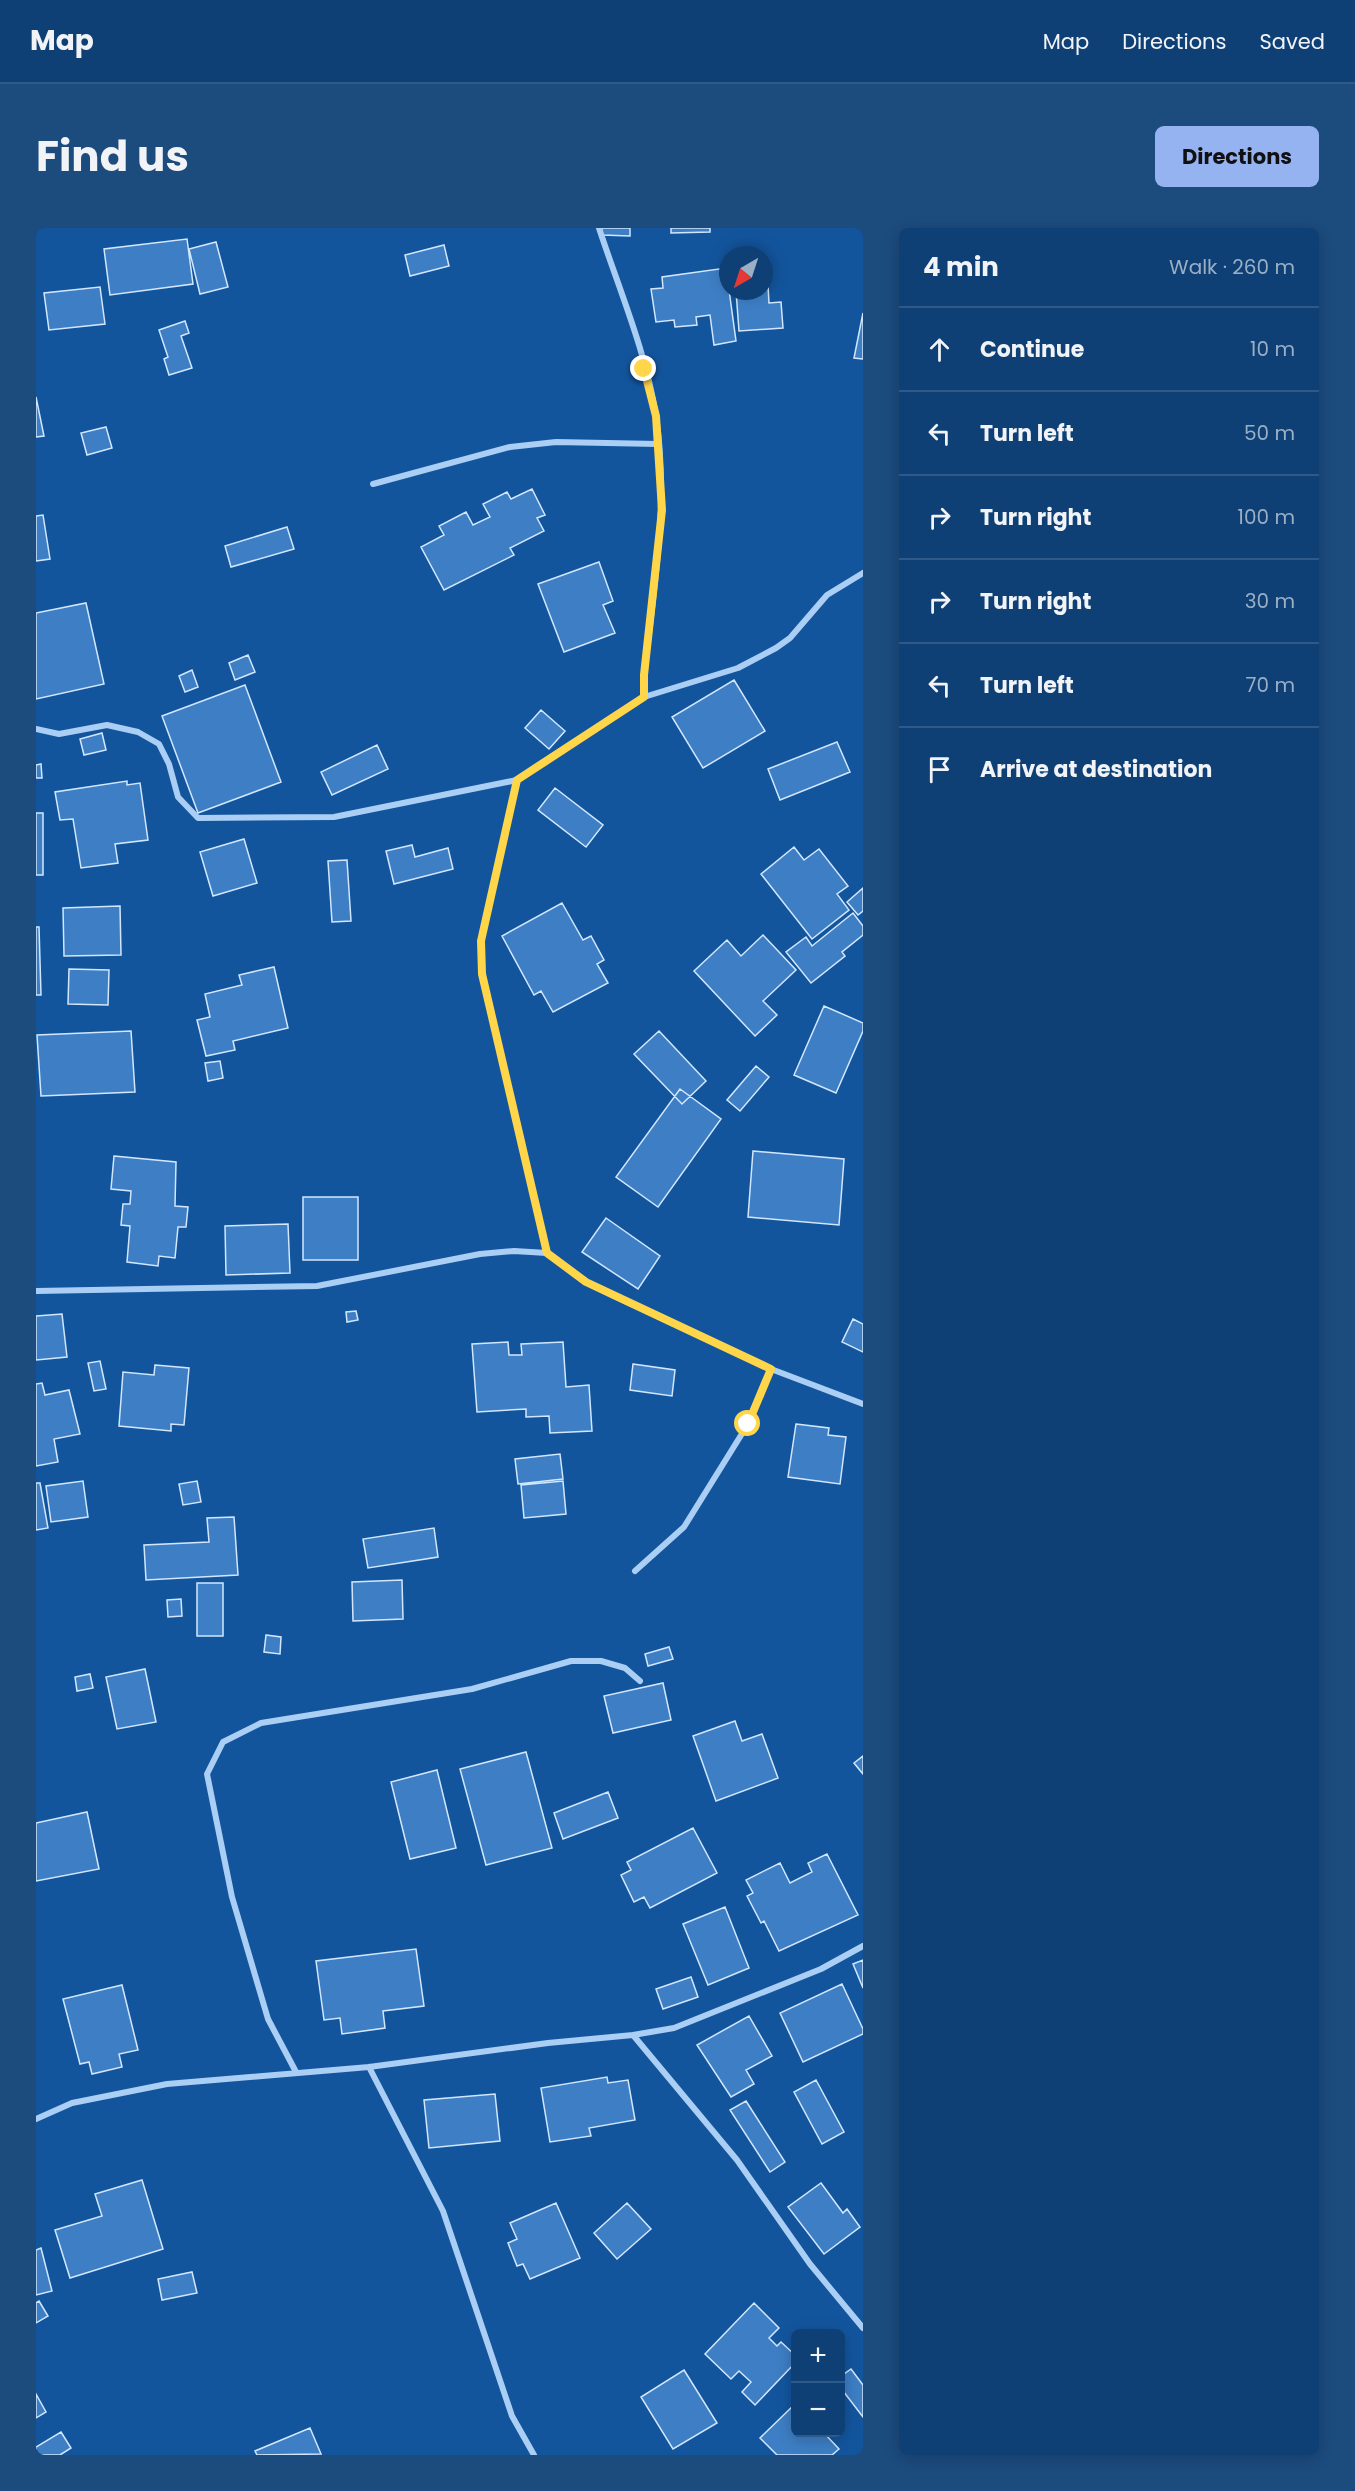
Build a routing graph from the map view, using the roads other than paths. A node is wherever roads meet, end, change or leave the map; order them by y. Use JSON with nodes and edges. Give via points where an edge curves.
{"nodes":[{"id":1,"x":599,"y":228,"type":"edge"},
{"id":2,"x":658,"y":444,"type":"junction"},
{"id":3,"x":373,"y":484,"type":"dead end"},
{"id":4,"x":863,"y":573,"type":"edge"},
{"id":5,"x":644,"y":697,"type":"junction"},
{"id":6,"x":36,"y":729,"type":"edge"},
{"id":7,"x":517,"y":780,"type":"junction"},
{"id":8,"x":547,"y":1253,"type":"junction"},
{"id":9,"x":36,"y":1291,"type":"edge"},
{"id":10,"x":771,"y":1369,"type":"junction"},
{"id":11,"x":863,"y":1404,"type":"edge"},
{"id":12,"x":635,"y":1571,"type":"dead end"},
{"id":13,"x":640,"y":1681,"type":"dead end"},
{"id":14,"x":863,"y":1946,"type":"edge"},
{"id":15,"x":633,"y":2035,"type":"junction"},
{"id":16,"x":369,"y":2067,"type":"junction"},
{"id":17,"x":296,"y":2072,"type":"junction"},
{"id":18,"x":36,"y":2119,"type":"edge"},
{"id":19,"x":863,"y":2328,"type":"edge"},
{"id":20,"x":534,"y":2455,"type":"edge"}],
"edges":[{"from":1,"to":2,"type":"street","via":[[644,369],[656,416]]},
{"from":2,"to":3,"type":"street","via":[[556,442],[510,447]]},
{"from":2,"to":5,"type":"street","via":[[661,527]]},
{"from":4,"to":5,"type":"street","via":[[827,595],[790,638],[776,648],[738,668]]},
{"from":5,"to":7,"type":"street"},
{"from":6,"to":7,"type":"street","via":[[59,734],[107,725],[138,732],[159,744],[170,764],[178,796],[198,818],[334,817]]},
{"from":7,"to":8,"type":"street","via":[[481,941],[482,974]]},
{"from":8,"to":9,"type":"street","via":[[480,1254],[317,1286]]},
{"from":8,"to":10,"type":"street","via":[[586,1282]]},
{"from":10,"to":11,"type":"street"},
{"from":10,"to":12,"type":"street","via":[[748,1424],[684,1527]]},
{"from":13,"to":17,"type":"street","via":[[625,1668],[601,1661],[571,1661],[472,1689],[261,1722],[223,1742],[207,1774],[232,1897],[268,2019]]},
{"from":14,"to":15,"type":"street","via":[[821,1969],[674,2028]]},
{"from":15,"to":16,"type":"street"},
{"from":15,"to":19,"type":"street","via":[[737,2160],[810,2264]]},
{"from":16,"to":17,"type":"street"},
{"from":16,"to":20,"type":"street","via":[[443,2211],[512,2416]]},
{"from":17,"to":18,"type":"street","via":[[167,2084],[72,2103]]}]}
